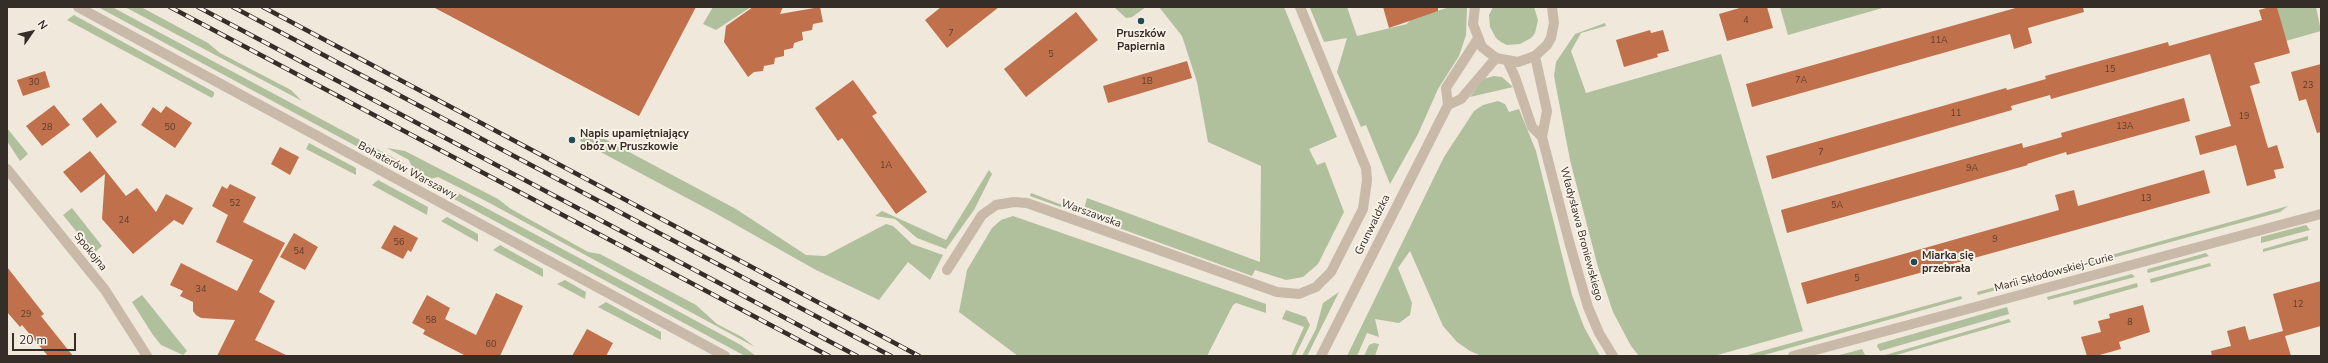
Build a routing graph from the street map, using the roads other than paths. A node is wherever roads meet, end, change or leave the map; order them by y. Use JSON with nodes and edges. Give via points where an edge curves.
{"nodes":[{"id":1,"x":78,"y":7,"type":"edge"},
{"id":2,"x":1300,"y":7,"type":"edge"},
{"id":3,"x":1475,"y":7,"type":"edge"},
{"id":4,"x":1552,"y":7,"type":"edge"},
{"id":5,"x":1477,"y":40,"type":"junction"},
{"id":6,"x":1535,"y":56,"type":"junction"},
{"id":7,"x":1496,"y":58,"type":"junction"},
{"id":8,"x":1508,"y":62,"type":"junction"},
{"id":9,"x":1448,"y":105,"type":"junction"},
{"id":10,"x":1542,"y":137,"type":"junction"},
{"id":11,"x":7,"y":169,"type":"edge"},
{"id":12,"x":2321,"y":214,"type":"edge"},
{"id":13,"x":947,"y":270,"type":"dead end"},
{"id":14,"x":148,"y":356,"type":"edge"},
{"id":15,"x":725,"y":356,"type":"edge"},
{"id":16,"x":1321,"y":356,"type":"edge"},
{"id":17,"x":1613,"y":356,"type":"edge"},
{"id":18,"x":1793,"y":356,"type":"edge"}],
"edges":[{"from":1,"to":15,"type":"street","name":"Bohaterów Warszawy"},
{"from":2,"to":13,"type":"street","name":"Warszawska","via":[[1361,156],[1367,180],[1363,210],[1324,281],[1307,292],[1284,294],[1027,203],[1014,202],[996,205],[982,215]]},
{"from":3,"to":5,"type":"street","via":[[1473,24]]},
{"from":4,"to":6,"type":"street","via":[[1554,23],[1551,38]]},
{"from":5,"to":7,"type":"street"},
{"from":5,"to":9,"type":"street","name":"Grunwaldzka","via":[[1446,88]]},
{"from":6,"to":8,"type":"street","via":[[1518,62]]},
{"from":6,"to":10,"type":"street","name":"Władysława Broniewskiego","via":[[1547,111]]},
{"from":7,"to":8,"type":"street"},
{"from":7,"to":9,"type":"street","via":[[1462,99]]},
{"from":8,"to":10,"type":"street","name":"Władysława Broniewskiego","via":[[1532,128]]},
{"from":9,"to":16,"type":"street","name":"Grunwaldzka"},
{"from":10,"to":17,"type":"street","name":"Władysława Broniewskiego","via":[[1581,285],[1599,333]]},
{"from":11,"to":14,"type":"street","name":"Spokojna","via":[[105,290]]},
{"from":12,"to":18,"type":"street","name":"Marii Skłodowskiej-Curie"}]}
